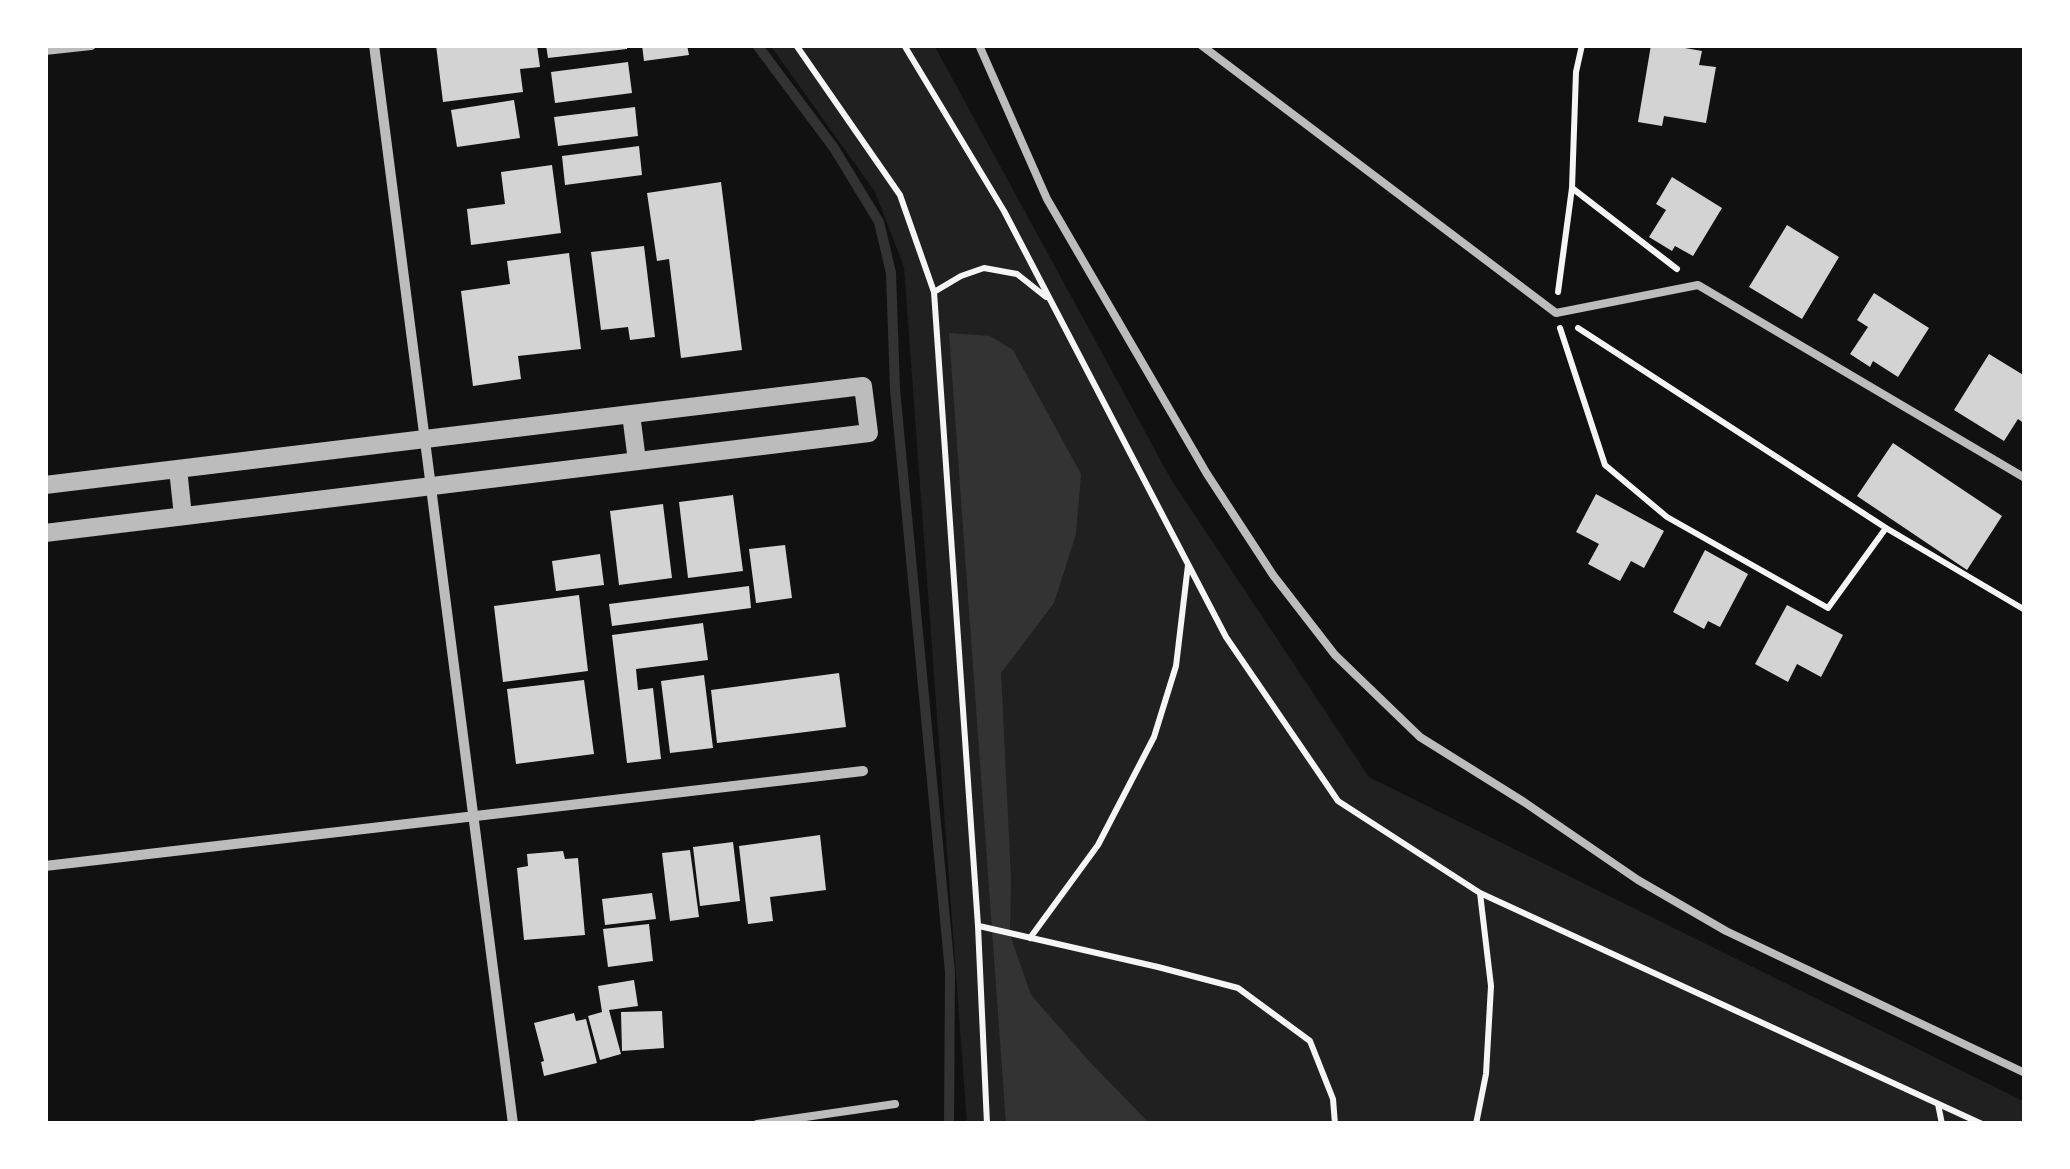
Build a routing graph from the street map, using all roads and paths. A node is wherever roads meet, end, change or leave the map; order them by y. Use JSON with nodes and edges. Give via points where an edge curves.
{"nodes":[{"id":1,"x":91,"y":45,"type":"edge"},
{"id":2,"x":374,"y":45,"type":"edge"},
{"id":3,"x":796,"y":45,"type":"edge"},
{"id":4,"x":979,"y":45,"type":"edge"},
{"id":5,"x":1201,"y":45,"type":"edge"},
{"id":6,"x":1582,"y":45,"type":"edge"},
{"id":7,"x":45,"y":50,"type":"edge"},
{"id":8,"x":1572,"y":188,"type":"junction"},
{"id":9,"x":1698,"y":285,"type":"junction"},
{"id":10,"x":934,"y":292,"type":"junction"},
{"id":11,"x":1051,"y":300,"type":"dead end"},
{"id":12,"x":1556,"y":314,"type":"junction"},
{"id":13,"x":631,"y":414,"type":"junction"},
{"id":14,"x":424,"y":439,"type":"junction"},
{"id":15,"x":637,"y":461,"type":"junction"},
{"id":16,"x":178,"y":469,"type":"junction"},
{"id":17,"x":2025,"y":478,"type":"edge"},
{"id":18,"x":45,"y":485,"type":"edge"},
{"id":19,"x":430,"y":486,"type":"junction"},
{"id":20,"x":183,"y":516,"type":"junction"},
{"id":21,"x":1886,"y":528,"type":"junction"},
{"id":22,"x":45,"y":533,"type":"edge"},
{"id":23,"x":1188,"y":564,"type":"dead end"},
{"id":24,"x":2025,"y":610,"type":"edge"},
{"id":25,"x":863,"y":772,"type":"dead end"},
{"id":26,"x":474,"y":817,"type":"junction"},
{"id":27,"x":45,"y":866,"type":"edge"},
{"id":28,"x":1480,"y":893,"type":"dead end"},
{"id":29,"x":978,"y":926,"type":"junction"},
{"id":30,"x":1030,"y":938,"type":"junction"},
{"id":31,"x":2025,"y":1073,"type":"edge"},
{"id":32,"x":895,"y":1104,"type":"dead end"},
{"id":33,"x":1938,"y":1104,"type":"dead end"},
{"id":34,"x":513,"y":1124,"type":"edge"},
{"id":35,"x":757,"y":1124,"type":"edge"},
{"id":36,"x":987,"y":1124,"type":"edge"},
{"id":37,"x":1335,"y":1124,"type":"edge"},
{"id":38,"x":1476,"y":1124,"type":"edge"},
{"id":39,"x":1942,"y":1124,"type":"edge"}],
"edges":[{"from":1,"to":7,"type":"street"},
{"from":2,"to":14,"type":"street"},
{"from":3,"to":10,"type":"path","via":[[900,195]]},
{"from":4,"to":31,"type":"lane","via":[[1048,199],[1206,474],[1335,655],[1420,736],[1638,880],[1726,931]]},
{"from":5,"to":12,"type":"lane"},
{"from":6,"to":8,"type":"path"},
{"from":8,"to":9,"type":"path"},
{"from":8,"to":12,"type":"path"},
{"from":9,"to":12,"type":"lane"},
{"from":9,"to":17,"type":"lane"},
{"from":10,"to":11,"type":"path","via":[[984,268],[1017,274]]},
{"from":10,"to":29,"type":"path"},
{"from":12,"to":21,"type":"path"},
{"from":12,"to":21,"type":"path","via":[[1605,465],[1666,517],[1828,608]]},
{"from":13,"to":14,"type":"street"},
{"from":13,"to":15,"type":"street"},
{"from":13,"to":15,"type":"street","via":[[863,386],[869,433]]},
{"from":14,"to":16,"type":"street"},
{"from":14,"to":19,"type":"street"},
{"from":15,"to":19,"type":"street"},
{"from":16,"to":18,"type":"street"},
{"from":16,"to":20,"type":"street"},
{"from":19,"to":20,"type":"street"},
{"from":19,"to":26,"type":"street"},
{"from":20,"to":22,"type":"street"},
{"from":21,"to":24,"type":"path"},
{"from":23,"to":30,"type":"path","via":[[1176,666],[1154,737],[1098,845]]},
{"from":25,"to":26,"type":"street"},
{"from":26,"to":27,"type":"street"},
{"from":26,"to":34,"type":"street"},
{"from":28,"to":38,"type":"path","via":[[1492,986]]},
{"from":29,"to":30,"type":"path"},
{"from":29,"to":36,"type":"path"},
{"from":30,"to":37,"type":"path","via":[[1238,988],[1310,1041],[1333,1099]]},
{"from":32,"to":35,"type":"lane"},
{"from":33,"to":39,"type":"path"}]}
